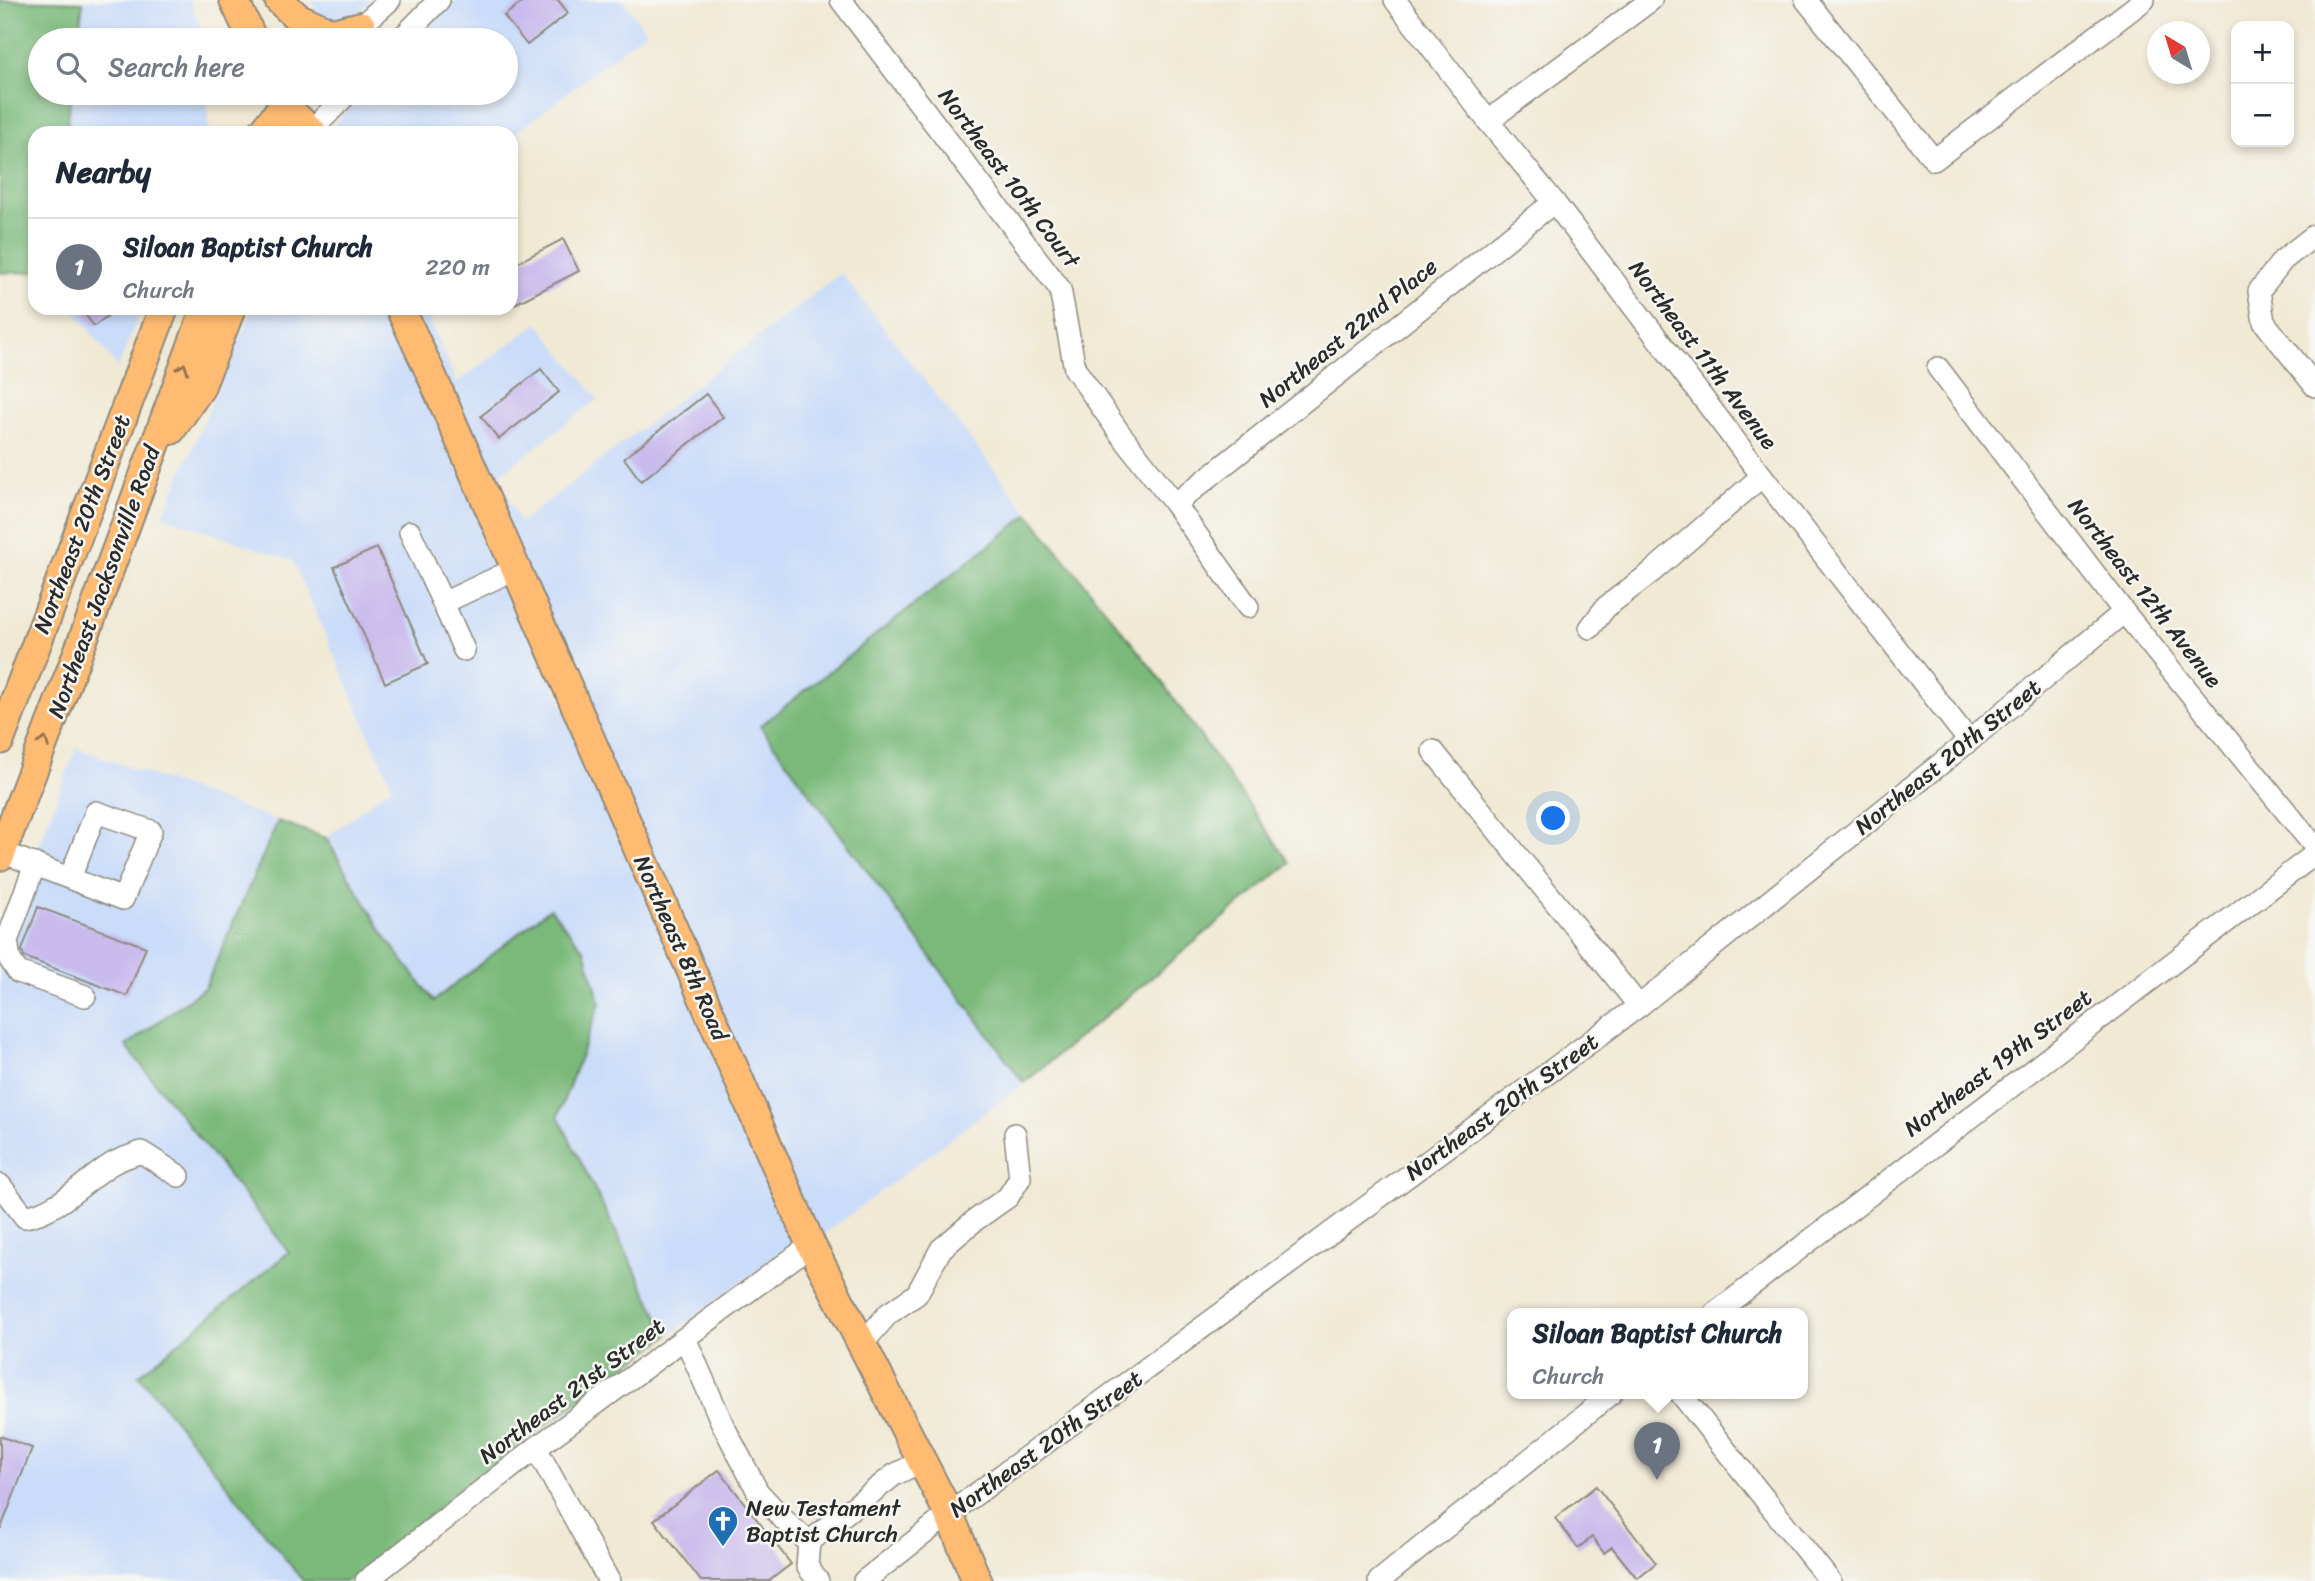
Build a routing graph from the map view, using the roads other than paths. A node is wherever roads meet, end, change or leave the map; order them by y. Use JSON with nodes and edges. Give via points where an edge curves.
{"nodes":[{"id":1,"x":234,"y":0,"type":"edge"},
{"id":2,"x":277,"y":0,"type":"edge"},
{"id":3,"x":390,"y":0,"type":"edge"},
{"id":4,"x":439,"y":0,"type":"edge"},
{"id":5,"x":841,"y":0,"type":"edge"},
{"id":6,"x":1395,"y":0,"type":"edge"},
{"id":7,"x":1651,"y":0,"type":"edge"},
{"id":8,"x":1806,"y":0,"type":"edge"},
{"id":9,"x":2144,"y":0,"type":"edge"},
{"id":10,"x":247,"y":28,"type":"edge"},
{"id":11,"x":288,"y":28,"type":"edge"},
{"id":12,"x":321,"y":28,"type":"edge"},
{"id":13,"x":359,"y":28,"type":"edge"},
{"id":14,"x":412,"y":28,"type":"edge"},
{"id":15,"x":284,"y":105,"type":"edge"},
{"id":16,"x":296,"y":105,"type":"edge"},
{"id":17,"x":337,"y":105,"type":"edge"},
{"id":18,"x":1488,"y":121,"type":"junction"},
{"id":19,"x":267,"y":126,"type":"edge"},
{"id":20,"x":308,"y":126,"type":"edge"},
{"id":21,"x":317,"y":126,"type":"edge"},
{"id":22,"x":1554,"y":202,"type":"junction"},
{"id":23,"x":2315,"y":235,"type":"edge"},
{"id":24,"x":161,"y":315,"type":"edge"},
{"id":25,"x":203,"y":315,"type":"edge"},
{"id":26,"x":228,"y":315,"type":"edge"},
{"id":27,"x":402,"y":315,"type":"edge"},
{"id":28,"x":1938,"y":368,"type":"dead end"},
{"id":29,"x":2315,"y":386,"type":"edge"},
{"id":30,"x":149,"y":461,"type":"junction"},
{"id":31,"x":1762,"y":476,"type":"junction"},
{"id":32,"x":1175,"y":504,"type":"junction"},
{"id":33,"x":410,"y":532,"type":"dead end"},
{"id":34,"x":515,"y":569,"type":"junction"},
{"id":35,"x":443,"y":603,"type":"junction"},
{"id":36,"x":1248,"y":607,"type":"dead end"},
{"id":37,"x":2124,"y":612,"type":"junction"},
{"id":38,"x":1590,"y":628,"type":"dead end"},
{"id":39,"x":464,"y":650,"type":"dead end"},
{"id":40,"x":0,"y":740,"type":"edge"},
{"id":41,"x":1969,"y":741,"type":"junction"},
{"id":42,"x":1433,"y":751,"type":"dead end"},
{"id":43,"x":10,"y":802,"type":"edge"},
{"id":44,"x":2315,"y":846,"type":"edge"},
{"id":45,"x":1,"y":854,"type":"edge"},
{"id":46,"x":2315,"y":854,"type":"edge"},
{"id":47,"x":35,"y":864,"type":"junction"},
{"id":48,"x":70,"y":877,"type":"dead end"},
{"id":49,"x":85,"y":996,"type":"dead end"},
{"id":50,"x":1639,"y":1006,"type":"junction"},
{"id":51,"x":1015,"y":1135,"type":"dead end"},
{"id":52,"x":179,"y":1176,"type":"dead end"},
{"id":53,"x":0,"y":1185,"type":"edge"},
{"id":54,"x":811,"y":1245,"type":"junction"},
{"id":55,"x":1722,"y":1308,"type":"edge"},
{"id":56,"x":685,"y":1338,"type":"junction"},
{"id":57,"x":862,"y":1345,"type":"junction"},
{"id":58,"x":1605,"y":1399,"type":"edge"},
{"id":59,"x":1685,"y":1399,"type":"edge"},
{"id":60,"x":536,"y":1448,"type":"junction"},
{"id":61,"x":922,"y":1461,"type":"junction"},
{"id":62,"x":950,"y":1514,"type":"junction"},
{"id":63,"x":810,"y":1542,"type":"junction"},
{"id":64,"x":366,"y":1581,"type":"edge"},
{"id":65,"x":609,"y":1581,"type":"edge"},
{"id":66,"x":818,"y":1581,"type":"edge"},
{"id":67,"x":864,"y":1581,"type":"edge"},
{"id":68,"x":977,"y":1581,"type":"edge"},
{"id":69,"x":1379,"y":1581,"type":"edge"},
{"id":70,"x":1830,"y":1581,"type":"edge"}],
"edges":[{"from":1,"to":10,"type":"main road"},
{"from":2,"to":11,"type":"main road"},
{"from":2,"to":12,"type":"main road","via":[[297,17]]},
{"from":3,"to":13,"type":"street"},
{"from":4,"to":14,"type":"street"},
{"from":5,"to":32,"type":"street","name":"Northeast 10th Court","via":[[1060,289],[1075,369]]},
{"from":6,"to":18,"type":"street","name":"Northeast 11th Avenue"},
{"from":7,"to":18,"type":"street"},
{"from":8,"to":9,"type":"street","via":[[1934,160]]},
{"from":15,"to":19,"type":"main road"},
{"from":16,"to":20,"type":"main road"},
{"from":17,"to":21,"type":"street"},
{"from":18,"to":22,"type":"street","name":"Northeast 11th Avenue"},
{"from":22,"to":31,"type":"street","name":"Northeast 11th Avenue"},
{"from":22,"to":32,"type":"street","name":"Northeast 22nd Place"},
{"from":23,"to":29,"type":"street","via":[[2283,260],[2259,291],[2264,321]]},
{"from":24,"to":40,"type":"main road","name":"Northeast 20th Street"},
{"from":30,"to":25,"type":"main road","name":"Northeast Jacksonville Road","one_way":true},
{"from":26,"to":30,"type":"main road","via":[[200,388]]},
{"from":27,"to":34,"type":"main road","name":"Northeast 8th Road"},
{"from":28,"to":37,"type":"street","name":"Northeast 12th Avenue"},
{"from":43,"to":30,"type":"main road","name":"Northeast Jacksonville Road","one_way":true},
{"from":31,"to":38,"type":"street","via":[[1606,607]]},
{"from":31,"to":41,"type":"street","name":"Northeast 11th Avenue"},
{"from":32,"to":36,"type":"street","name":"Northeast 10th Court"},
{"from":33,"to":35,"type":"street"},
{"from":34,"to":35,"type":"street"},
{"from":34,"to":54,"type":"main road","name":"Northeast 8th Road"},
{"from":35,"to":39,"type":"street"},
{"from":37,"to":41,"type":"street","name":"Northeast 20th Street"},
{"from":37,"to":44,"type":"street","name":"Northeast 12th Avenue"},
{"from":41,"to":50,"type":"street","name":"Northeast 20th Street"},
{"from":42,"to":50,"type":"street"},
{"from":43,"to":45,"type":"main road","name":"Northeast Jacksonville Road"},
{"from":45,"to":47,"type":"street"},
{"from":46,"to":55,"type":"street","name":"Northeast 19th Street"},
{"from":47,"to":48,"type":"street"},
{"from":47,"to":49,"type":"street","via":[[7,941],[10,960],[18,972]]},
{"from":50,"to":62,"type":"street","name":"Northeast 20th Street"},
{"from":51,"to":57,"type":"street","via":[[1020,1178],[1008,1197],[941,1249],[917,1294],[888,1314]]},
{"from":52,"to":53,"type":"street","via":[[141,1152],[112,1164],[38,1214],[25,1217]]},
{"from":54,"to":56,"type":"street","name":"Northeast 21st Street"},
{"from":54,"to":57,"type":"main road","name":"Northeast 8th Road"},
{"from":56,"to":60,"type":"street","name":"Northeast 21st Street"},
{"from":56,"to":63,"type":"street","via":[[758,1492]]},
{"from":57,"to":61,"type":"main road","name":"Northeast 8th Road"},
{"from":58,"to":69,"type":"street"},
{"from":59,"to":70,"type":"street"},
{"from":60,"to":64,"type":"street","name":"Northeast 21st Street"},
{"from":60,"to":65,"type":"street"},
{"from":61,"to":62,"type":"main road","name":"Northeast 8th Road"},
{"from":61,"to":63,"type":"street","via":[[894,1475]]},
{"from":62,"to":67,"type":"street","name":"Northeast 20th Street"},
{"from":62,"to":68,"type":"main road","name":"Northeast 8th Road"},
{"from":63,"to":66,"type":"street","via":[[807,1566]]}]}
